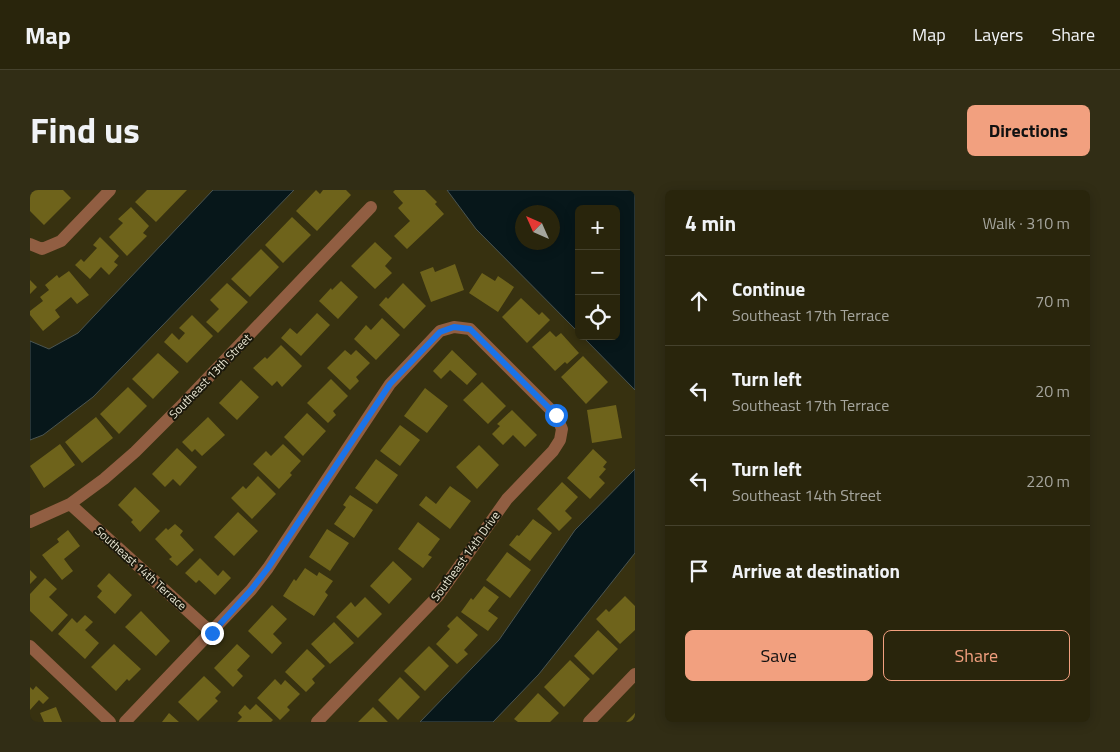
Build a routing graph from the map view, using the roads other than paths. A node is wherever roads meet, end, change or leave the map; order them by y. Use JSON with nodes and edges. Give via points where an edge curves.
{"nodes":[{"id":1,"x":110,"y":190,"type":"edge"},
{"id":2,"x":371,"y":207,"type":"dead end"},
{"id":3,"x":30,"y":244,"type":"edge"},
{"id":4,"x":70,"y":504,"type":"junction"},
{"id":5,"x":30,"y":522,"type":"edge"},
{"id":6,"x":212,"y":633,"type":"junction"},
{"id":7,"x":30,"y":646,"type":"edge"},
{"id":8,"x":635,"y":674,"type":"edge"},
{"id":9,"x":110,"y":722,"type":"edge"},
{"id":10,"x":125,"y":722,"type":"edge"},
{"id":11,"x":317,"y":722,"type":"edge"},
{"id":12,"x":589,"y":722,"type":"edge"}],
"edges":[{"from":1,"to":3,"type":"street","via":[[61,241],[42,249]]},
{"from":2,"to":4,"type":"street","name":"Southeast 13th Street","via":[[142,445]]},
{"from":4,"to":5,"type":"street","name":"Southeast 13th Street"},
{"from":4,"to":6,"type":"street","name":"Southeast 14th Terrace"},
{"from":6,"to":10,"type":"street"},
{"from":6,"to":11,"type":"street","name":"Southeast 14th Drive","via":[[268,568],[390,384],[440,332],[454,327],[470,329],[556,415],[562,429],[560,440],[507,499],[438,596]]},
{"from":7,"to":9,"type":"street"},
{"from":8,"to":12,"type":"street"}]}
